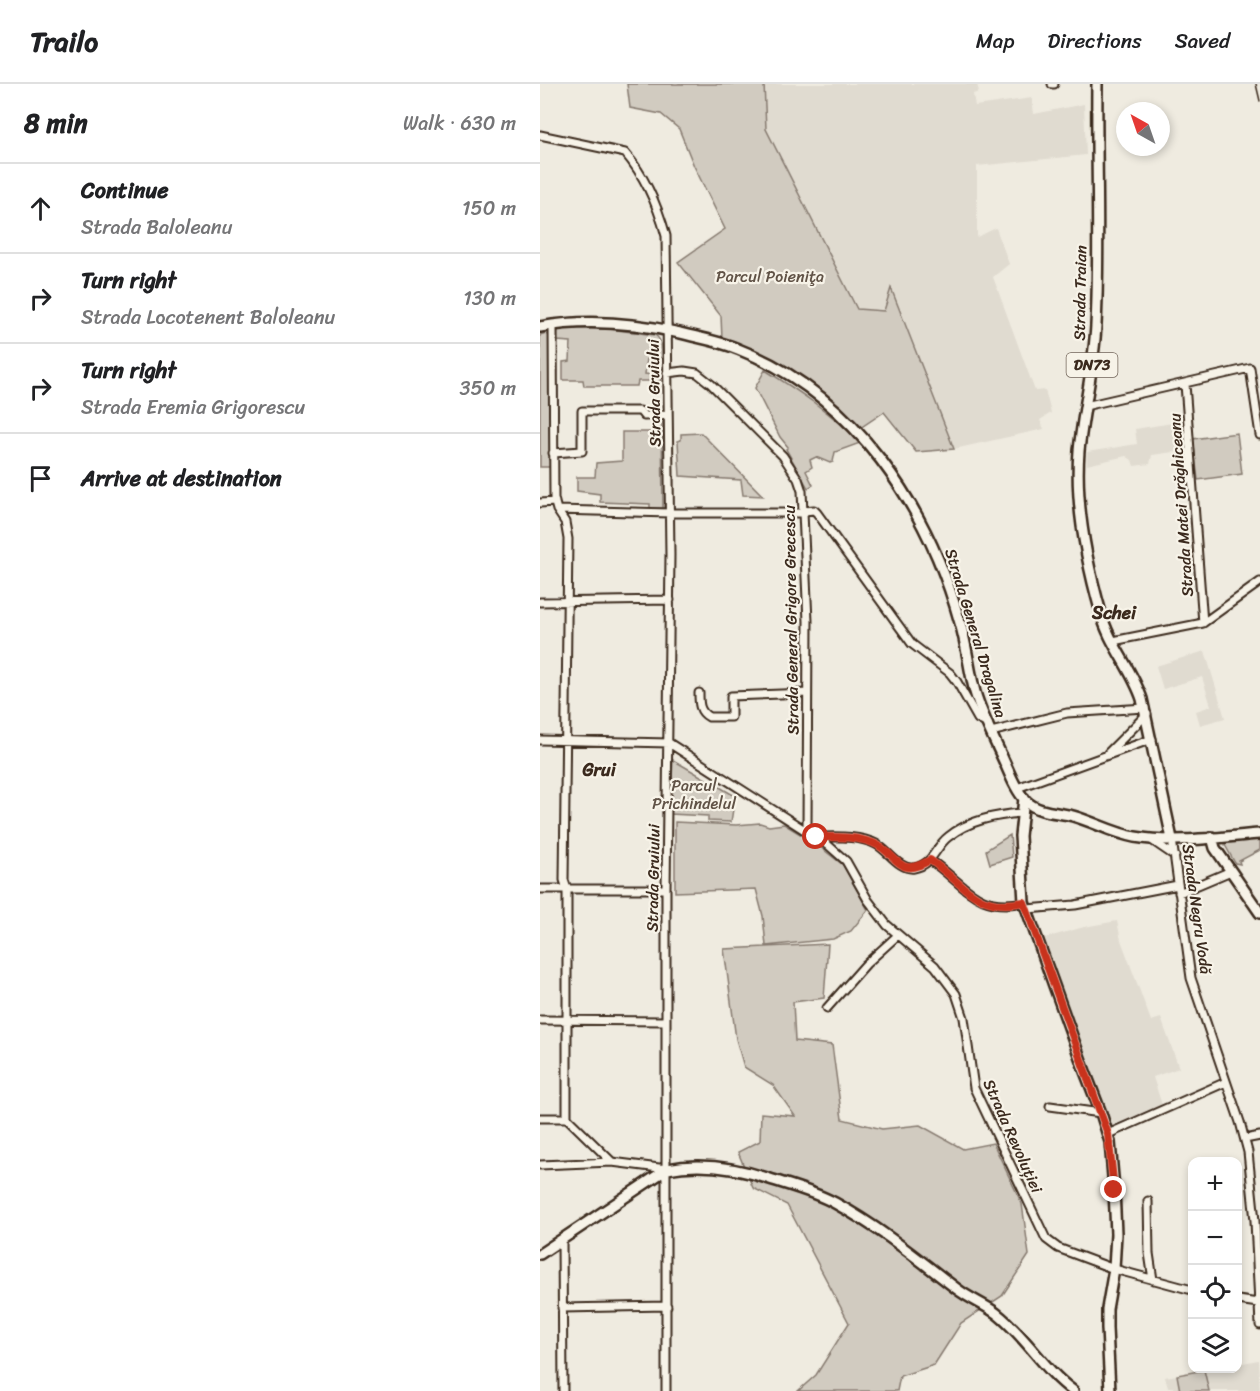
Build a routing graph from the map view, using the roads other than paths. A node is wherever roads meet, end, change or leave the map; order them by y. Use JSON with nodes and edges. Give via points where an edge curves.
{"nodes":[{"id":1,"x":1097,"y":84,"type":"edge"},
{"id":2,"x":540,"y":135,"type":"edge"},
{"id":3,"x":553,"y":325,"type":"junction"},
{"id":4,"x":540,"y":327,"type":"edge"},
{"id":5,"x":666,"y":330,"type":"junction"},
{"id":6,"x":667,"y":373,"type":"junction"},
{"id":7,"x":1185,"y":384,"type":"junction"},
{"id":8,"x":1085,"y":406,"type":"junction"},
{"id":9,"x":668,"y":415,"type":"junction"},
{"id":10,"x":1260,"y":435,"type":"edge"},
{"id":11,"x":553,"y":453,"type":"junction"},
{"id":12,"x":540,"y":503,"type":"edge"},
{"id":13,"x":556,"y":506,"type":"junction"},
{"id":14,"x":804,"y":512,"type":"junction"},
{"id":15,"x":670,"y":513,"type":"junction"},
{"id":16,"x":1260,"y":582,"type":"edge"},
{"id":17,"x":670,"y":600,"type":"junction"},
{"id":18,"x":540,"y":602,"type":"edge"},
{"id":19,"x":568,"y":602,"type":"junction"},
{"id":20,"x":1203,"y":623,"type":"junction"},
{"id":21,"x":1113,"y":641,"type":"junction"},
{"id":22,"x":699,"y":693,"type":"dead end"},
{"id":23,"x":807,"y":693,"type":"junction"},
{"id":24,"x":1146,"y":711,"type":"junction"},
{"id":25,"x":989,"y":728,"type":"junction"},
{"id":26,"x":565,"y":739,"type":"junction"},
{"id":27,"x":1152,"y":739,"type":"junction"},
{"id":28,"x":540,"y":740,"type":"edge"},
{"id":29,"x":669,"y":743,"type":"junction"},
{"id":30,"x":1106,"y":755,"type":"junction"},
{"id":31,"x":1017,"y":788,"type":"junction"},
{"id":32,"x":1024,"y":798,"type":"junction"},
{"id":33,"x":1022,"y":813,"type":"junction"},
{"id":34,"x":1170,"y":822,"type":"junction"},
{"id":35,"x":807,"y":831,"type":"junction"},
{"id":36,"x":1260,"y":834,"type":"edge"},
{"id":37,"x":816,"y":837,"type":"junction"},
{"id":38,"x":1212,"y":837,"type":"junction"},
{"id":39,"x":1148,"y":838,"type":"junction"},
{"id":40,"x":1194,"y":838,"type":"junction"},
{"id":41,"x":1172,"y":839,"type":"junction"},
{"id":42,"x":1175,"y":856,"type":"junction"},
{"id":43,"x":930,"y":860,"type":"junction"},
{"id":44,"x":1232,"y":871,"type":"junction"},
{"id":45,"x":1178,"y":885,"type":"junction"},
{"id":46,"x":540,"y":889,"type":"edge"},
{"id":47,"x":567,"y":889,"type":"junction"},
{"id":48,"x":666,"y":889,"type":"junction"},
{"id":49,"x":1179,"y":893,"type":"junction"},
{"id":50,"x":1026,"y":905,"type":"junction"},
{"id":51,"x":1260,"y":913,"type":"edge"},
{"id":52,"x":898,"y":935,"type":"junction"},
{"id":53,"x":827,"y":1008,"type":"dead end"},
{"id":54,"x":540,"y":1020,"type":"edge"},
{"id":55,"x":568,"y":1020,"type":"junction"},
{"id":56,"x":666,"y":1021,"type":"junction"},
{"id":57,"x":1226,"y":1082,"type":"junction"},
{"id":58,"x":1050,"y":1106,"type":"dead end"},
{"id":59,"x":1101,"y":1113,"type":"junction"},
{"id":60,"x":540,"y":1118,"type":"edge"},
{"id":61,"x":567,"y":1118,"type":"junction"},
{"id":62,"x":1108,"y":1134,"type":"junction"},
{"id":63,"x":1260,"y":1136,"type":"edge"},
{"id":64,"x":1245,"y":1139,"type":"junction"},
{"id":65,"x":612,"y":1162,"type":"junction"},
{"id":66,"x":540,"y":1165,"type":"edge"},
{"id":67,"x":667,"y":1169,"type":"junction"},
{"id":68,"x":1148,"y":1201,"type":"dead end"},
{"id":69,"x":562,"y":1240,"type":"junction"},
{"id":70,"x":1258,"y":1248,"type":"edge"},
{"id":71,"x":540,"y":1254,"type":"edge"},
{"id":72,"x":1114,"y":1269,"type":"junction"},
{"id":73,"x":1153,"y":1280,"type":"junction"},
{"id":74,"x":1188,"y":1289,"type":"edge"},
{"id":75,"x":1242,"y":1301,"type":"edge"},
{"id":76,"x":1258,"y":1303,"type":"junction"},
{"id":77,"x":667,"y":1306,"type":"junction"},
{"id":78,"x":562,"y":1308,"type":"junction"},
{"id":79,"x":1260,"y":1325,"type":"edge"},
{"id":80,"x":563,"y":1391,"type":"edge"},
{"id":81,"x":666,"y":1391,"type":"edge"},
{"id":82,"x":1073,"y":1391,"type":"edge"},
{"id":83,"x":1110,"y":1391,"type":"edge"}],
"edges":[{"from":1,"to":8,"type":"main road","name":"Strada Traian","number":"DN73","via":[[1096,324]]},
{"from":2,"to":5,"type":"street","name":"Strada Gruiului","via":[[625,153],[631,160],[657,208],[666,236]]},
{"from":3,"to":4,"type":"main road","name":"Strada General Dragalina"},
{"from":3,"to":5,"type":"main road","name":"Strada General Dragalina","via":[[601,323]]},
{"from":3,"to":11,"type":"street"},
{"from":5,"to":6,"type":"street","name":"Strada Gruiului"},
{"from":5,"to":25,"type":"main road","name":"Strada General Dragalina","via":[[755,356],[818,396],[862,436],[914,509],[931,542],[960,624],[975,691]]},
{"from":6,"to":9,"type":"street","name":"Strada Gruiului"},
{"from":6,"to":14,"type":"street","name":"Strada General Grigore Grecescu","via":[[697,373],[736,408],[791,467],[802,491]]},
{"from":7,"to":8,"type":"street"},
{"from":7,"to":10,"type":"street","via":[[1250,368]]},
{"from":7,"to":20,"type":"street","name":"Strada Matei Drăghiceanu"},
{"from":8,"to":21,"type":"main road","name":"Strada Traian","number":"DN73","via":[[1078,460],[1080,501],[1100,608]]},
{"from":9,"to":11,"type":"street","via":[[582,411],[582,451]]},
{"from":9,"to":15,"type":"street","name":"Strada Gruiului"},
{"from":11,"to":13,"type":"street"},
{"from":12,"to":13,"type":"street"},
{"from":13,"to":15,"type":"street"},
{"from":13,"to":19,"type":"street","via":[[568,539]]},
{"from":14,"to":15,"type":"street"},
{"from":14,"to":23,"type":"street","name":"Strada General Grigore Grecescu"},
{"from":14,"to":25,"type":"street","via":[[817,513],[912,644],[950,674],[978,719]]},
{"from":15,"to":17,"type":"street","name":"Strada Gruiului"},
{"from":16,"to":20,"type":"street"},
{"from":17,"to":19,"type":"street"},
{"from":17,"to":29,"type":"street","name":"Strada Gruiului"},
{"from":18,"to":19,"type":"street"},
{"from":19,"to":26,"type":"street"},
{"from":20,"to":21,"type":"street"},
{"from":21,"to":24,"type":"main road","name":"Strada Negru Vodă","number":"DN73","via":[[1135,680]]},
{"from":22,"to":23,"type":"street","via":[[699,706],[709,717],[731,717],[731,696]]},
{"from":23,"to":35,"type":"street","name":"Strada General Grigore Grecescu"},
{"from":24,"to":25,"type":"street","via":[[1067,713]]},
{"from":24,"to":27,"type":"main road","name":"Strada Negru Vodă","number":"DN73"},
{"from":24,"to":30,"type":"street"},
{"from":25,"to":31,"type":"main road","name":"Strada General Dragalina"},
{"from":26,"to":28,"type":"street"},
{"from":26,"to":29,"type":"street"},
{"from":26,"to":47,"type":"street"},
{"from":27,"to":30,"type":"street"},
{"from":27,"to":34,"type":"main road","name":"Strada Negru Vodă","number":"DN73"},
{"from":29,"to":35,"type":"street","name":"Strada Revoluției"},
{"from":29,"to":48,"type":"street","name":"Strada Gruiului"},
{"from":30,"to":31,"type":"street"},
{"from":31,"to":32,"type":"main road","name":"Strada General Dragalina"},
{"from":32,"to":33,"type":"main road"},
{"from":32,"to":39,"type":"main road","name":"Strada General Dragalina","via":[[1044,811]]},
{"from":33,"to":43,"type":"street","via":[[982,819],[960,828],[945,839]]},
{"from":33,"to":50,"type":"main road"},
{"from":34,"to":39,"type":"main road","via":[[1160,833]]},
{"from":34,"to":40,"type":"main road"},
{"from":34,"to":41,"type":"main road","name":"Strada Negru Vodă","number":"DN73"},
{"from":35,"to":37,"type":"street","name":"Strada Revoluției"},
{"from":36,"to":38,"type":"main road","name":"Strada General Dragalina"},
{"from":37,"to":43,"type":"street","via":[[852,838],[877,844],[904,867],[914,868]]},
{"from":37,"to":52,"type":"street","name":"Strada Revoluției","via":[[846,861],[875,911]]},
{"from":38,"to":40,"type":"main road","name":"Strada General Dragalina"},
{"from":38,"to":44,"type":"main road"},
{"from":39,"to":41,"type":"main road","name":"Strada General Dragalina"},
{"from":39,"to":42,"type":"street"},
{"from":40,"to":41,"type":"main road","name":"Strada General Dragalina"},
{"from":41,"to":42,"type":"street","name":"Strada Negru Vodă","number":"DN73"},
{"from":42,"to":45,"type":"street","name":"Strada Negru Vodă","number":"DN73"},
{"from":43,"to":50,"type":"street","via":[[976,898],[987,903]]},
{"from":44,"to":49,"type":"street"},
{"from":44,"to":51,"type":"main road"},
{"from":45,"to":49,"type":"street","name":"Strada Negru Vodă","number":"DN73"},
{"from":45,"to":50,"type":"street","via":[[1076,905]]},
{"from":46,"to":47,"type":"street"},
{"from":47,"to":48,"type":"street"},
{"from":47,"to":55,"type":"street"},
{"from":48,"to":56,"type":"street","name":"Strada Gruiului"},
{"from":49,"to":57,"type":"street","name":"Strada Negru Vodă","number":"DN73","via":[[1191,978]]},
{"from":50,"to":59,"type":"main road"},
{"from":52,"to":53,"type":"street"},
{"from":52,"to":72,"type":"street","name":"Strada Revoluției","via":[[935,966],[956,994],[964,1018],[974,1088],[1046,1239],[1058,1248]]},
{"from":54,"to":55,"type":"street"},
{"from":55,"to":56,"type":"street"},
{"from":55,"to":61,"type":"street"},
{"from":56,"to":67,"type":"street","name":"Strada Gruiului"},
{"from":57,"to":62,"type":"street"},
{"from":57,"to":64,"type":"street","name":"Strada Negru Vodă","number":"DN73"},
{"from":58,"to":59,"type":"street"},
{"from":59,"to":62,"type":"main road"},
{"from":60,"to":61,"type":"street"},
{"from":61,"to":65,"type":"street"},
{"from":62,"to":72,"type":"main road","via":[[1114,1190]]},
{"from":63,"to":64,"type":"street"},
{"from":64,"to":70,"type":"street","name":"Strada Negru Vodă","number":"DN73"},
{"from":65,"to":66,"type":"street"},
{"from":65,"to":67,"type":"street"},
{"from":67,"to":69,"type":"main road"},
{"from":67,"to":77,"type":"street","name":"Strada Gruiului"},
{"from":67,"to":82,"type":"main road","via":[[698,1166],[752,1173],[833,1201],[996,1313]]},
{"from":68,"to":73,"type":"street"},
{"from":69,"to":71,"type":"main road"},
{"from":69,"to":78,"type":"street"},
{"from":70,"to":76,"type":"street","name":"Strada Negru Vodă","number":"DN73"},
{"from":72,"to":73,"type":"street","name":"Strada Revoluției"},
{"from":72,"to":83,"type":"main road","via":[[1107,1309]]},
{"from":73,"to":74,"type":"street","name":"Strada Revoluției"},
{"from":75,"to":76,"type":"street"},
{"from":76,"to":79,"type":"street","name":"Strada Negru Vodă","number":"DN73"},
{"from":77,"to":78,"type":"street"},
{"from":77,"to":81,"type":"street","name":"Strada Gruiului"},
{"from":78,"to":80,"type":"street"}]}
